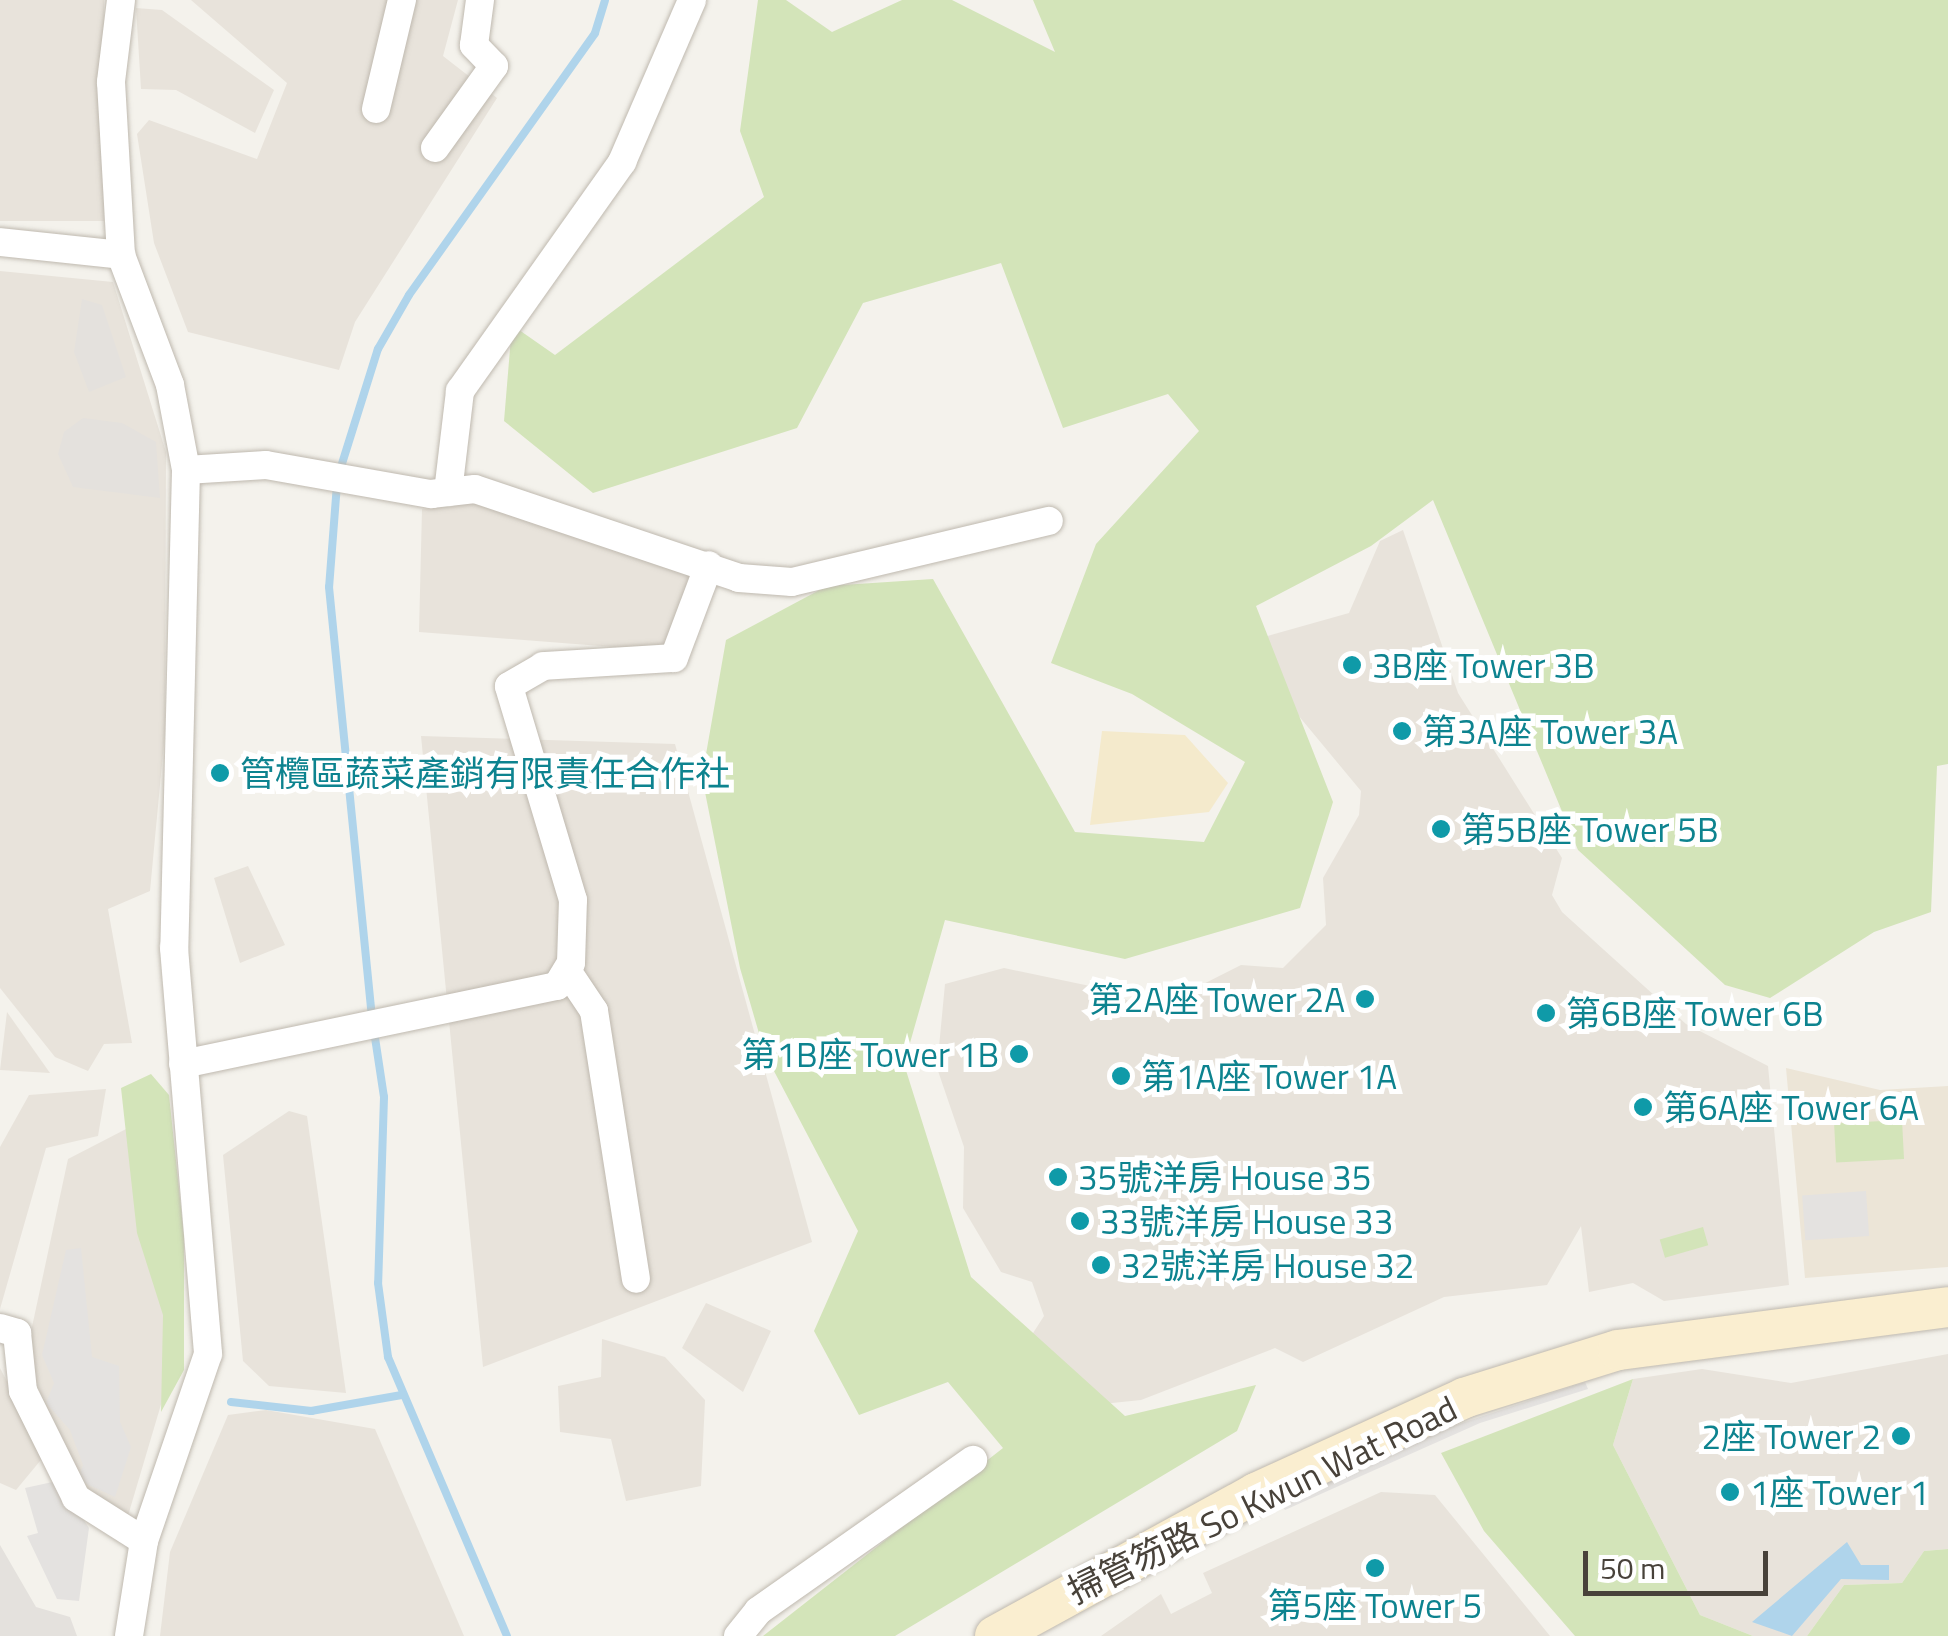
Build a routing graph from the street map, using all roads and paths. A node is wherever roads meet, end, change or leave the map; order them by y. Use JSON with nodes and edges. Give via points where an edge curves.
{"nodes":[{"id":1,"x":120,"y":0,"type":"edge"},
{"id":2,"x":402,"y":0,"type":"edge"},
{"id":3,"x":480,"y":0,"type":"edge"},
{"id":4,"x":692,"y":0,"type":"edge"},
{"id":5,"x":376,"y":110,"type":"dead end"},
{"id":6,"x":434,"y":148,"type":"dead end"},
{"id":7,"x":0,"y":242,"type":"edge"},
{"id":8,"x":121,"y":255,"type":"junction"},
{"id":9,"x":186,"y":470,"type":"junction"},
{"id":10,"x":448,"y":492,"type":"junction"},
{"id":11,"x":1049,"y":521,"type":"dead end"},
{"id":12,"x":709,"y":565,"type":"junction"},
{"id":13,"x":568,"y":972,"type":"junction"},
{"id":14,"x":183,"y":1064,"type":"junction"},
{"id":15,"x":636,"y":1278,"type":"dead end"},
{"id":16,"x":1948,"y":1308,"type":"edge"},
{"id":17,"x":0,"y":1328,"type":"edge"},
{"id":18,"x":974,"y":1460,"type":"dead end"},
{"id":19,"x":144,"y":1541,"type":"junction"},
{"id":20,"x":129,"y":1636,"type":"edge"},
{"id":21,"x":738,"y":1636,"type":"edge"},
{"id":22,"x":995,"y":1636,"type":"edge"}],
"edges":[{"from":1,"to":8,"type":"street","via":[[111,82]]},
{"from":2,"to":5,"type":"street"},
{"from":3,"to":6,"type":"street","via":[[474,45],[494,66]]},
{"from":4,"to":10,"type":"street","via":[[622,162],[460,391]]},
{"from":7,"to":8,"type":"street"},
{"from":8,"to":9,"type":"street","via":[[170,385]]},
{"from":9,"to":10,"type":"street","via":[[232,463]]},
{"from":9,"to":14,"type":"street","via":[[174,948]]},
{"from":10,"to":12,"type":"street","via":[[475,488]]},
{"from":11,"to":12,"type":"street","via":[[792,582],[740,578]]},
{"from":12,"to":13,"type":"street","via":[[674,658],[532,668],[509,686],[572,900]]},
{"from":13,"to":14,"type":"street","via":[[535,998]]},
{"from":13,"to":15,"type":"street","via":[[594,1011]]},
{"from":14,"to":19,"type":"street","via":[[207,1358]]},
{"from":16,"to":22,"type":"street","name":"掃管笏路 So Kwun Wat Road","via":[[1692,1336],[1531,1375],[1335,1455]]},
{"from":17,"to":19,"type":"street","via":[[17,1332],[23,1391],[76,1498]]},
{"from":18,"to":21,"type":"street","via":[[758,1611]]},
{"from":19,"to":20,"type":"street"}]}
